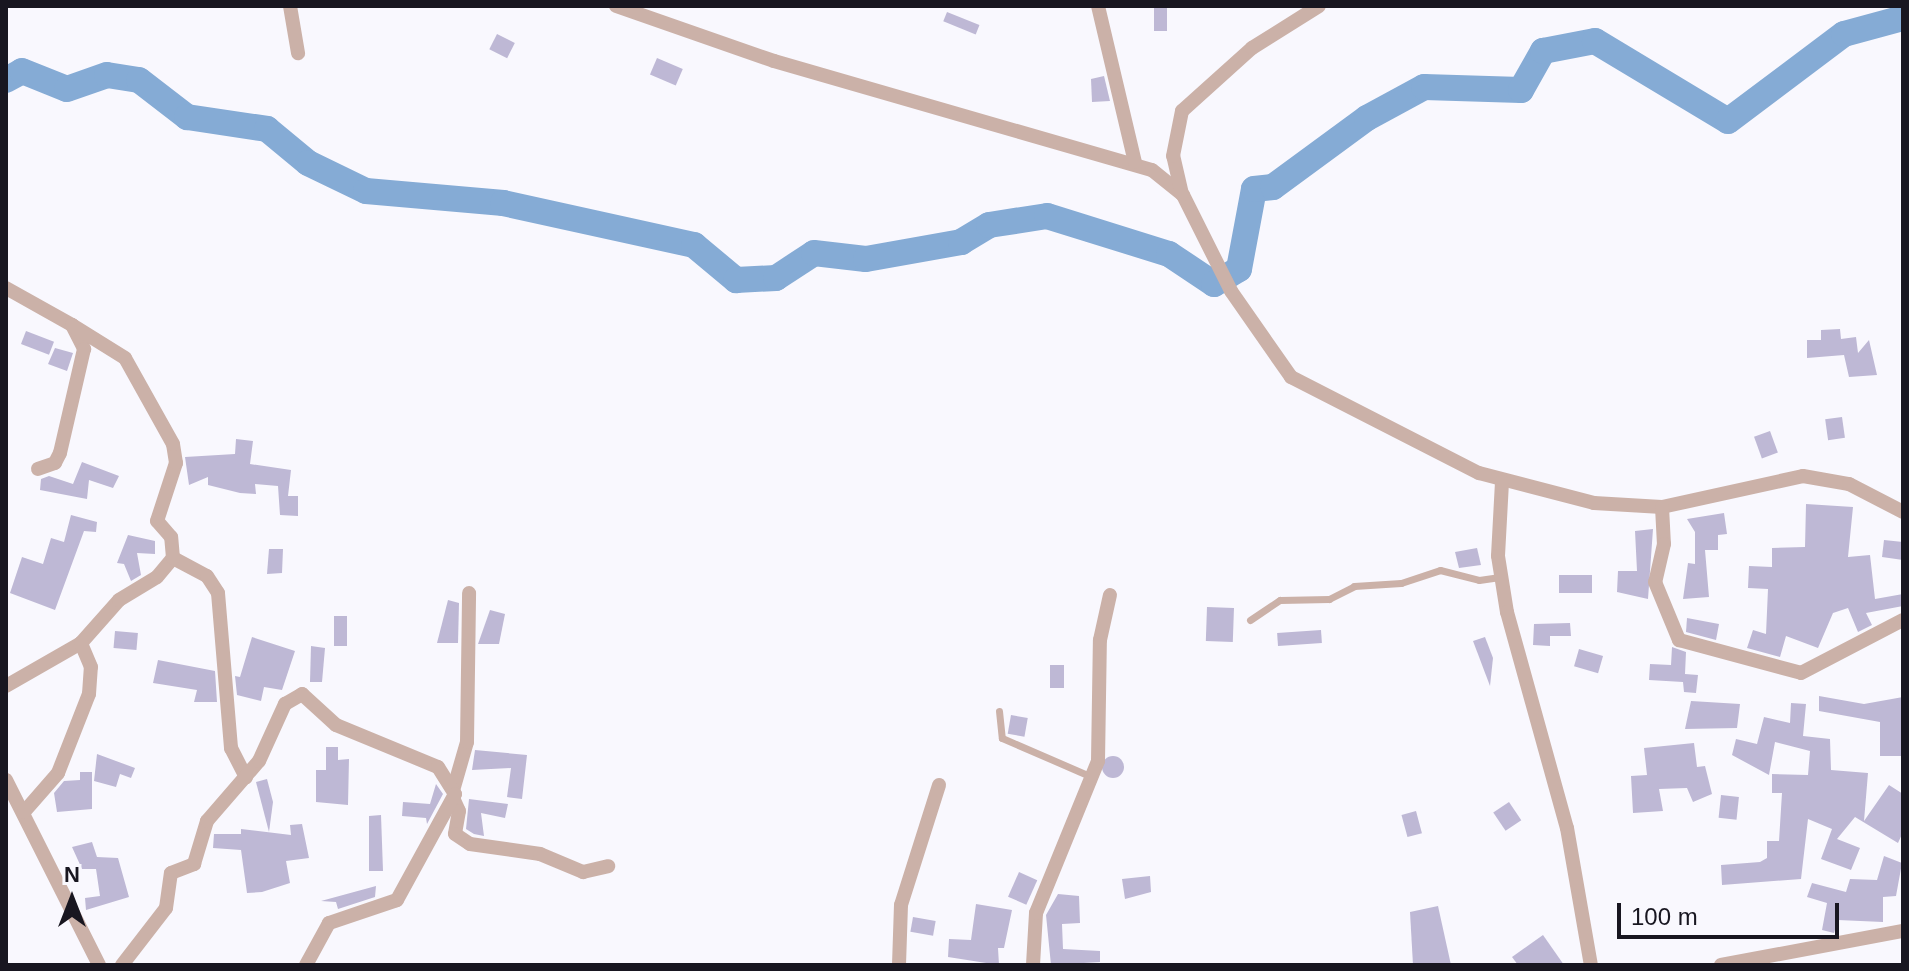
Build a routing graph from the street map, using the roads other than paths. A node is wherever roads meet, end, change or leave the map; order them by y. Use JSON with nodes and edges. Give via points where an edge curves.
{"nodes":[{"id":1,"x":290,"y":6,"type":"edge"},
{"id":2,"x":616,"y":6,"type":"edge"},
{"id":3,"x":1098,"y":6,"type":"edge"},
{"id":4,"x":1319,"y":6,"type":"edge"},
{"id":5,"x":298,"y":53,"type":"dead end"},
{"id":6,"x":1135,"y":162,"type":"junction"},
{"id":7,"x":1183,"y":195,"type":"junction"},
{"id":8,"x":6,"y":288,"type":"edge"},
{"id":9,"x":72,"y":325,"type":"junction"},
{"id":10,"x":38,"y":469,"type":"dead end"},
{"id":11,"x":1502,"y":482,"type":"junction"},
{"id":12,"x":1662,"y":507,"type":"junction"},
{"id":13,"x":1903,"y":512,"type":"edge"},
{"id":14,"x":173,"y":558,"type":"junction"},
{"id":15,"x":1500,"y":577,"type":"junction"},
{"id":16,"x":469,"y":593,"type":"dead end"},
{"id":17,"x":1110,"y":595,"type":"dead end"},
{"id":18,"x":1250,"y":620,"type":"dead end"},
{"id":19,"x":1903,"y":620,"type":"edge"},
{"id":20,"x":81,"y":643,"type":"junction"},
{"id":21,"x":6,"y":686,"type":"edge"},
{"id":22,"x":999,"y":711,"type":"dead end"},
{"id":23,"x":246,"y":777,"type":"junction"},
{"id":24,"x":1092,"y":777,"type":"junction"},
{"id":25,"x":6,"y":780,"type":"edge"},
{"id":26,"x":939,"y":785,"type":"dead end"},
{"id":27,"x":454,"y":794,"type":"junction"},
{"id":28,"x":24,"y":812,"type":"junction"},
{"id":29,"x":608,"y":866,"type":"dead end"},
{"id":30,"x":1903,"y":931,"type":"edge"},
{"id":31,"x":1793,"y":960,"type":"edge"},
{"id":32,"x":99,"y":965,"type":"edge"},
{"id":33,"x":122,"y":965,"type":"edge"},
{"id":34,"x":306,"y":965,"type":"edge"},
{"id":35,"x":899,"y":965,"type":"edge"},
{"id":36,"x":1033,"y":965,"type":"edge"},
{"id":37,"x":1591,"y":965,"type":"edge"},
{"id":38,"x":1721,"y":965,"type":"edge"}],
"edges":[{"from":1,"to":5,"type":"street"},
{"from":2,"to":6,"type":"street","via":[[774,61]]},
{"from":3,"to":6,"type":"street"},
{"from":4,"to":7,"type":"street","via":[[1252,48],[1182,111],[1173,156]]},
{"from":6,"to":7,"type":"street"},
{"from":7,"to":11,"type":"street","via":[[1231,291],[1304,388]]},
{"from":8,"to":9,"type":"street"},
{"from":9,"to":10,"type":"street","via":[[82,339],[81,368],[60,453],[55,463]]},
{"from":9,"to":14,"type":"street","via":[[125,358],[173,444],[176,463],[157,521],[171,537]]},
{"from":11,"to":12,"type":"street","via":[[1594,503]]},
{"from":11,"to":15,"type":"street"},
{"from":12,"to":13,"type":"street","via":[[1713,500],[1790,476],[1849,484]]},
{"from":12,"to":19,"type":"street","via":[[1664,544],[1655,582],[1679,640],[1801,673]]},
{"from":14,"to":20,"type":"street","via":[[157,577],[119,600]]},
{"from":14,"to":23,"type":"street","via":[[207,576],[218,593],[231,748]]},
{"from":15,"to":18,"type":"lane","via":[[1479,580],[1440,570],[1401,583],[1354,586],[1329,599],[1280,600]]},
{"from":15,"to":37,"type":"street","via":[[1567,828]]},
{"from":16,"to":27,"type":"street","via":[[467,742]]},
{"from":17,"to":24,"type":"street","via":[[1100,640],[1100,749]]},
{"from":20,"to":21,"type":"street"},
{"from":20,"to":28,"type":"street","via":[[91,667],[89,694],[58,773]]},
{"from":22,"to":24,"type":"lane","via":[[1002,738]]},
{"from":23,"to":27,"type":"street","via":[[266,751],[285,704],[302,694],[336,725],[438,767]]},
{"from":23,"to":33,"type":"street","via":[[204,827],[194,864],[171,873],[166,908]]},
{"from":24,"to":36,"type":"street","via":[[1036,913]]},
{"from":25,"to":28,"type":"street"},
{"from":26,"to":35,"type":"street","via":[[901,905]]},
{"from":27,"to":29,"type":"street","via":[[459,811],[455,834],[470,844],[540,854],[583,872]]},
{"from":27,"to":34,"type":"street","via":[[436,819],[397,900],[329,923]]},
{"from":28,"to":32,"type":"street"},
{"from":30,"to":31,"type":"street"},
{"from":31,"to":38,"type":"street"}]}
